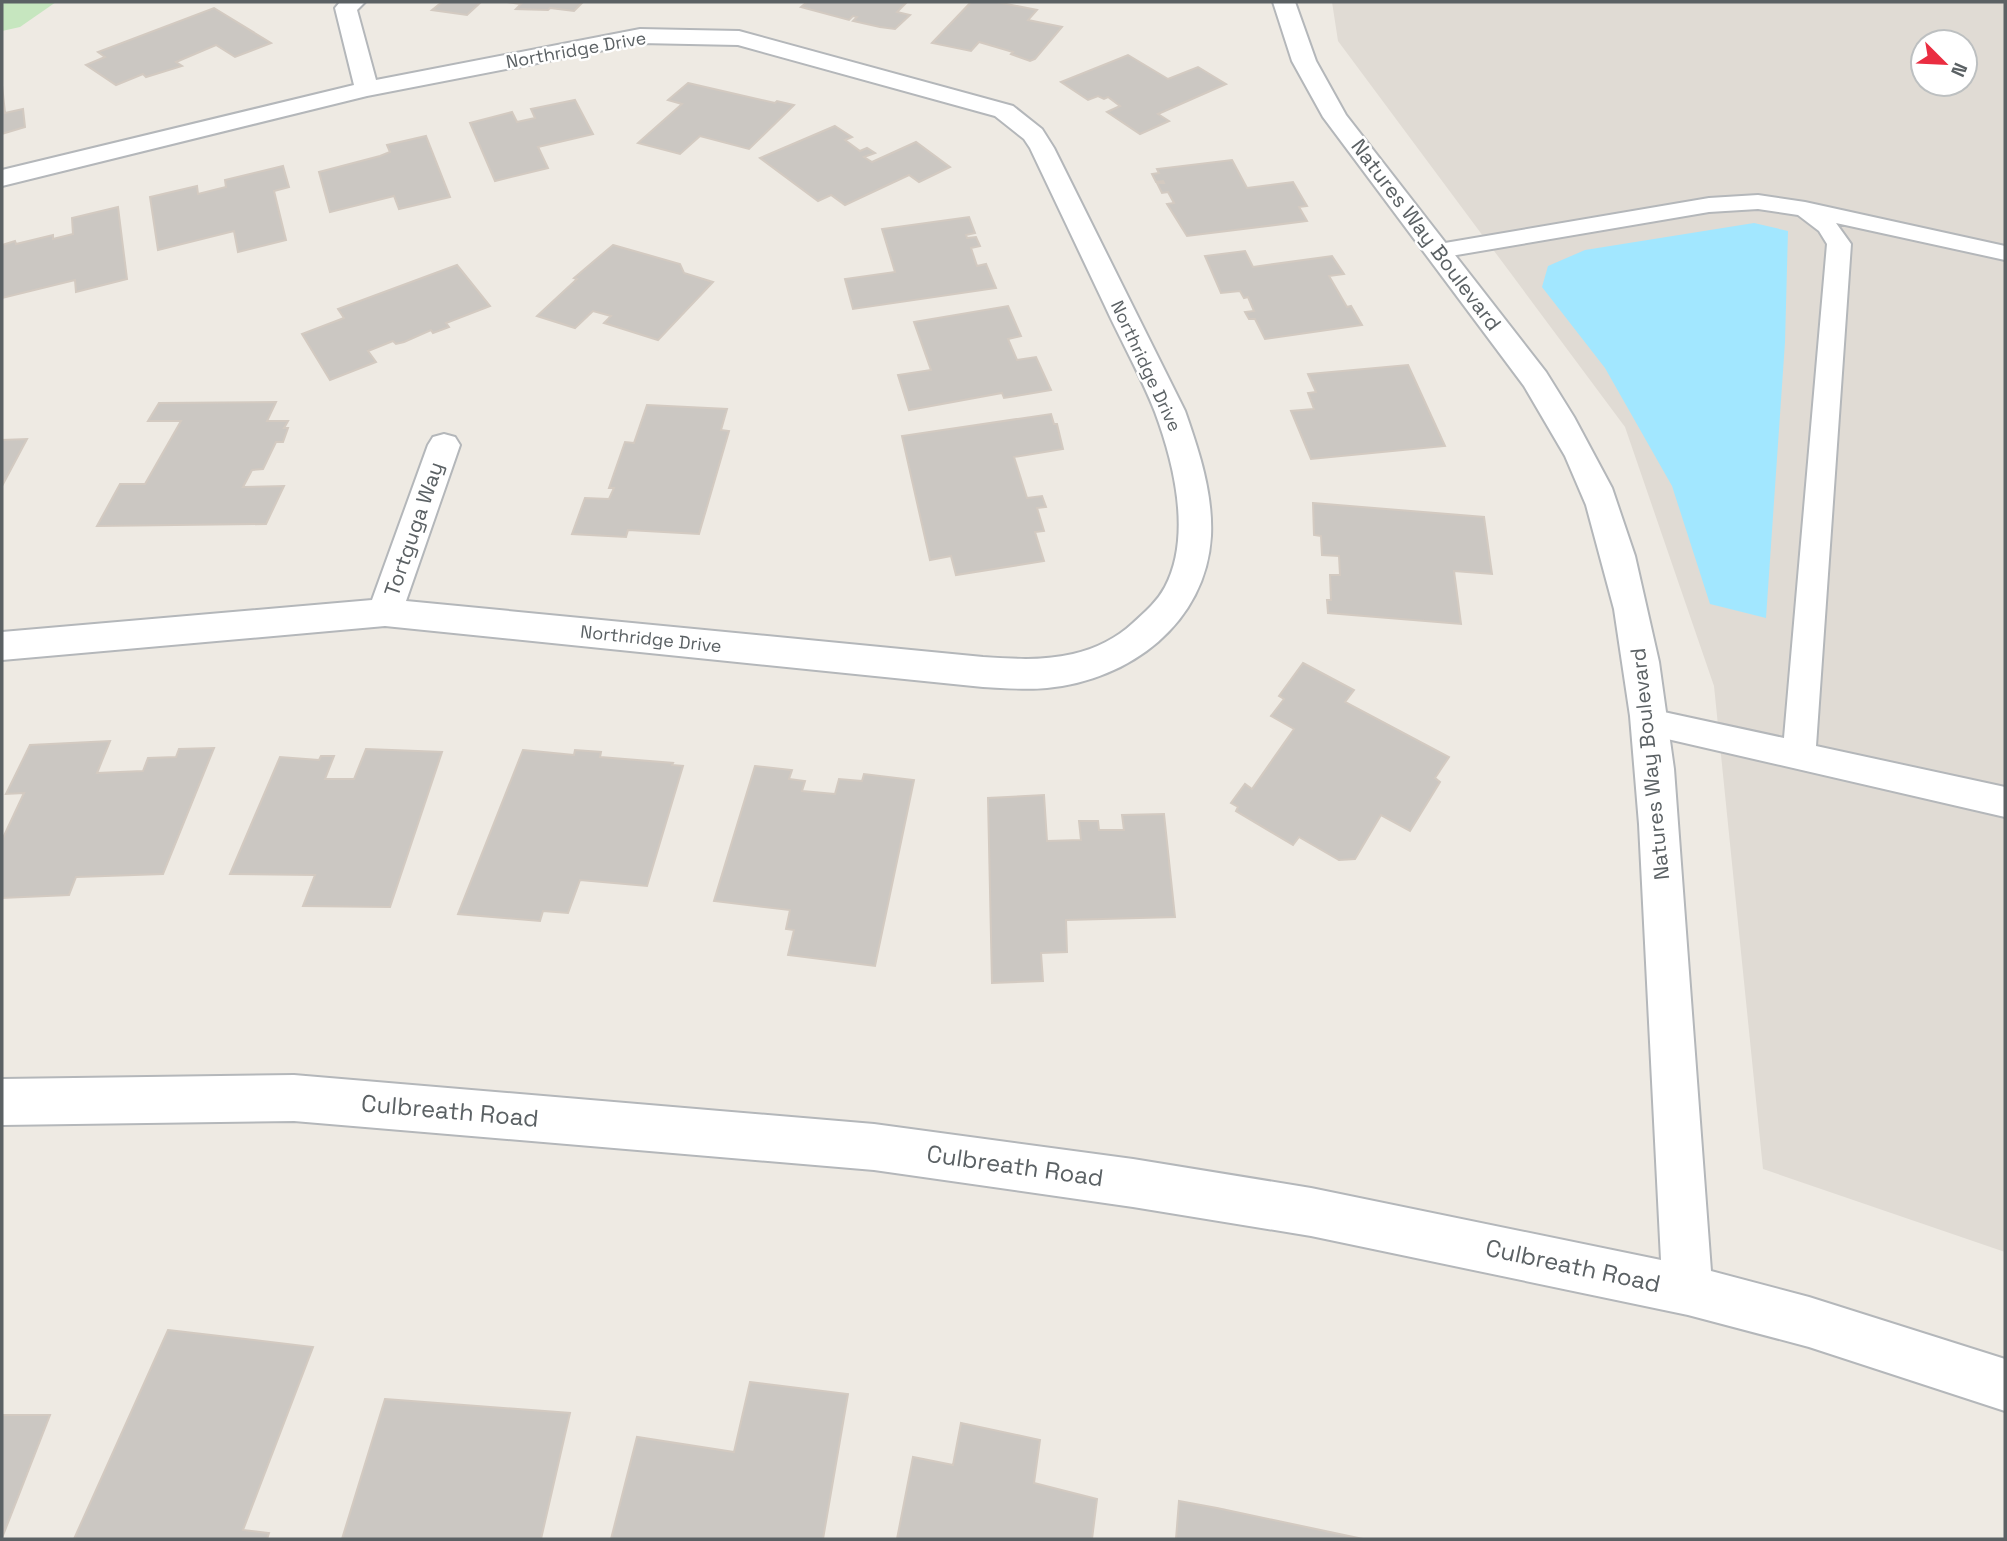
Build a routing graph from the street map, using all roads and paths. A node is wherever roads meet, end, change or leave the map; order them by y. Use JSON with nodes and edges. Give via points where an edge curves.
{"nodes":[{"id":1,"x":354,"y":2,"type":"edge"},
{"id":2,"x":1284,"y":2,"type":"edge"},
{"id":3,"x":368,"y":89,"type":"junction"},
{"id":4,"x":2,"y":178,"type":"edge"},
{"id":5,"x":1805,"y":209,"type":"junction"},
{"id":6,"x":1439,"y":251,"type":"junction"},
{"id":7,"x":2005,"y":253,"type":"edge"},
{"id":8,"x":444,"y":445,"type":"dead end"},
{"id":9,"x":385,"y":612,"type":"junction"},
{"id":10,"x":2,"y":646,"type":"edge"},
{"id":11,"x":1650,"y":722,"type":"junction"},
{"id":12,"x":1799,"y":756,"type":"junction"},
{"id":13,"x":2005,"y":802,"type":"edge"},
{"id":14,"x":2,"y":1102,"type":"edge"},
{"id":15,"x":1688,"y":1290,"type":"junction"},
{"id":16,"x":2005,"y":1385,"type":"edge"}],
"edges":[{"from":1,"to":3,"type":"street","via":[[346,8]]},
{"from":2,"to":6,"type":"street","name":"Natures Way Boulevard","via":[[1318,90]]},
{"from":3,"to":4,"type":"street","name":"Northridge Drive"},
{"from":3,"to":9,"type":"street","name":"Northridge Drive","via":[[640,36],[739,37],[1004,111],[1033,134],[1042,148],[1170,411],[1185,453],[1194,521],[1191,568],[1177,602],[1164,618],[1114,654],[1049,673],[984,672]]},
{"from":5,"to":6,"type":"lane","via":[[1758,202],[1709,205]]},
{"from":5,"to":7,"type":"lane"},
{"from":5,"to":12,"type":"lane","via":[[1827,226],[1839,244]]},
{"from":6,"to":11,"type":"street","name":"Natures Way Boulevard","via":[[1535,379],[1587,470],[1623,571]]},
{"from":8,"to":9,"type":"street","name":"Tortguga Way"},
{"from":9,"to":10,"type":"street","name":"Northridge Drive"},
{"from":11,"to":12,"type":"lane"},
{"from":11,"to":15,"type":"street","name":"Natures Way Boulevard"},
{"from":12,"to":13,"type":"lane"},
{"from":14,"to":15,"type":"street","name":"Culbreath Road","via":[[294,1098],[874,1147],[1311,1212]]},
{"from":15,"to":16,"type":"street","name":"Culbreath Road","via":[[1809,1322]]}]}
